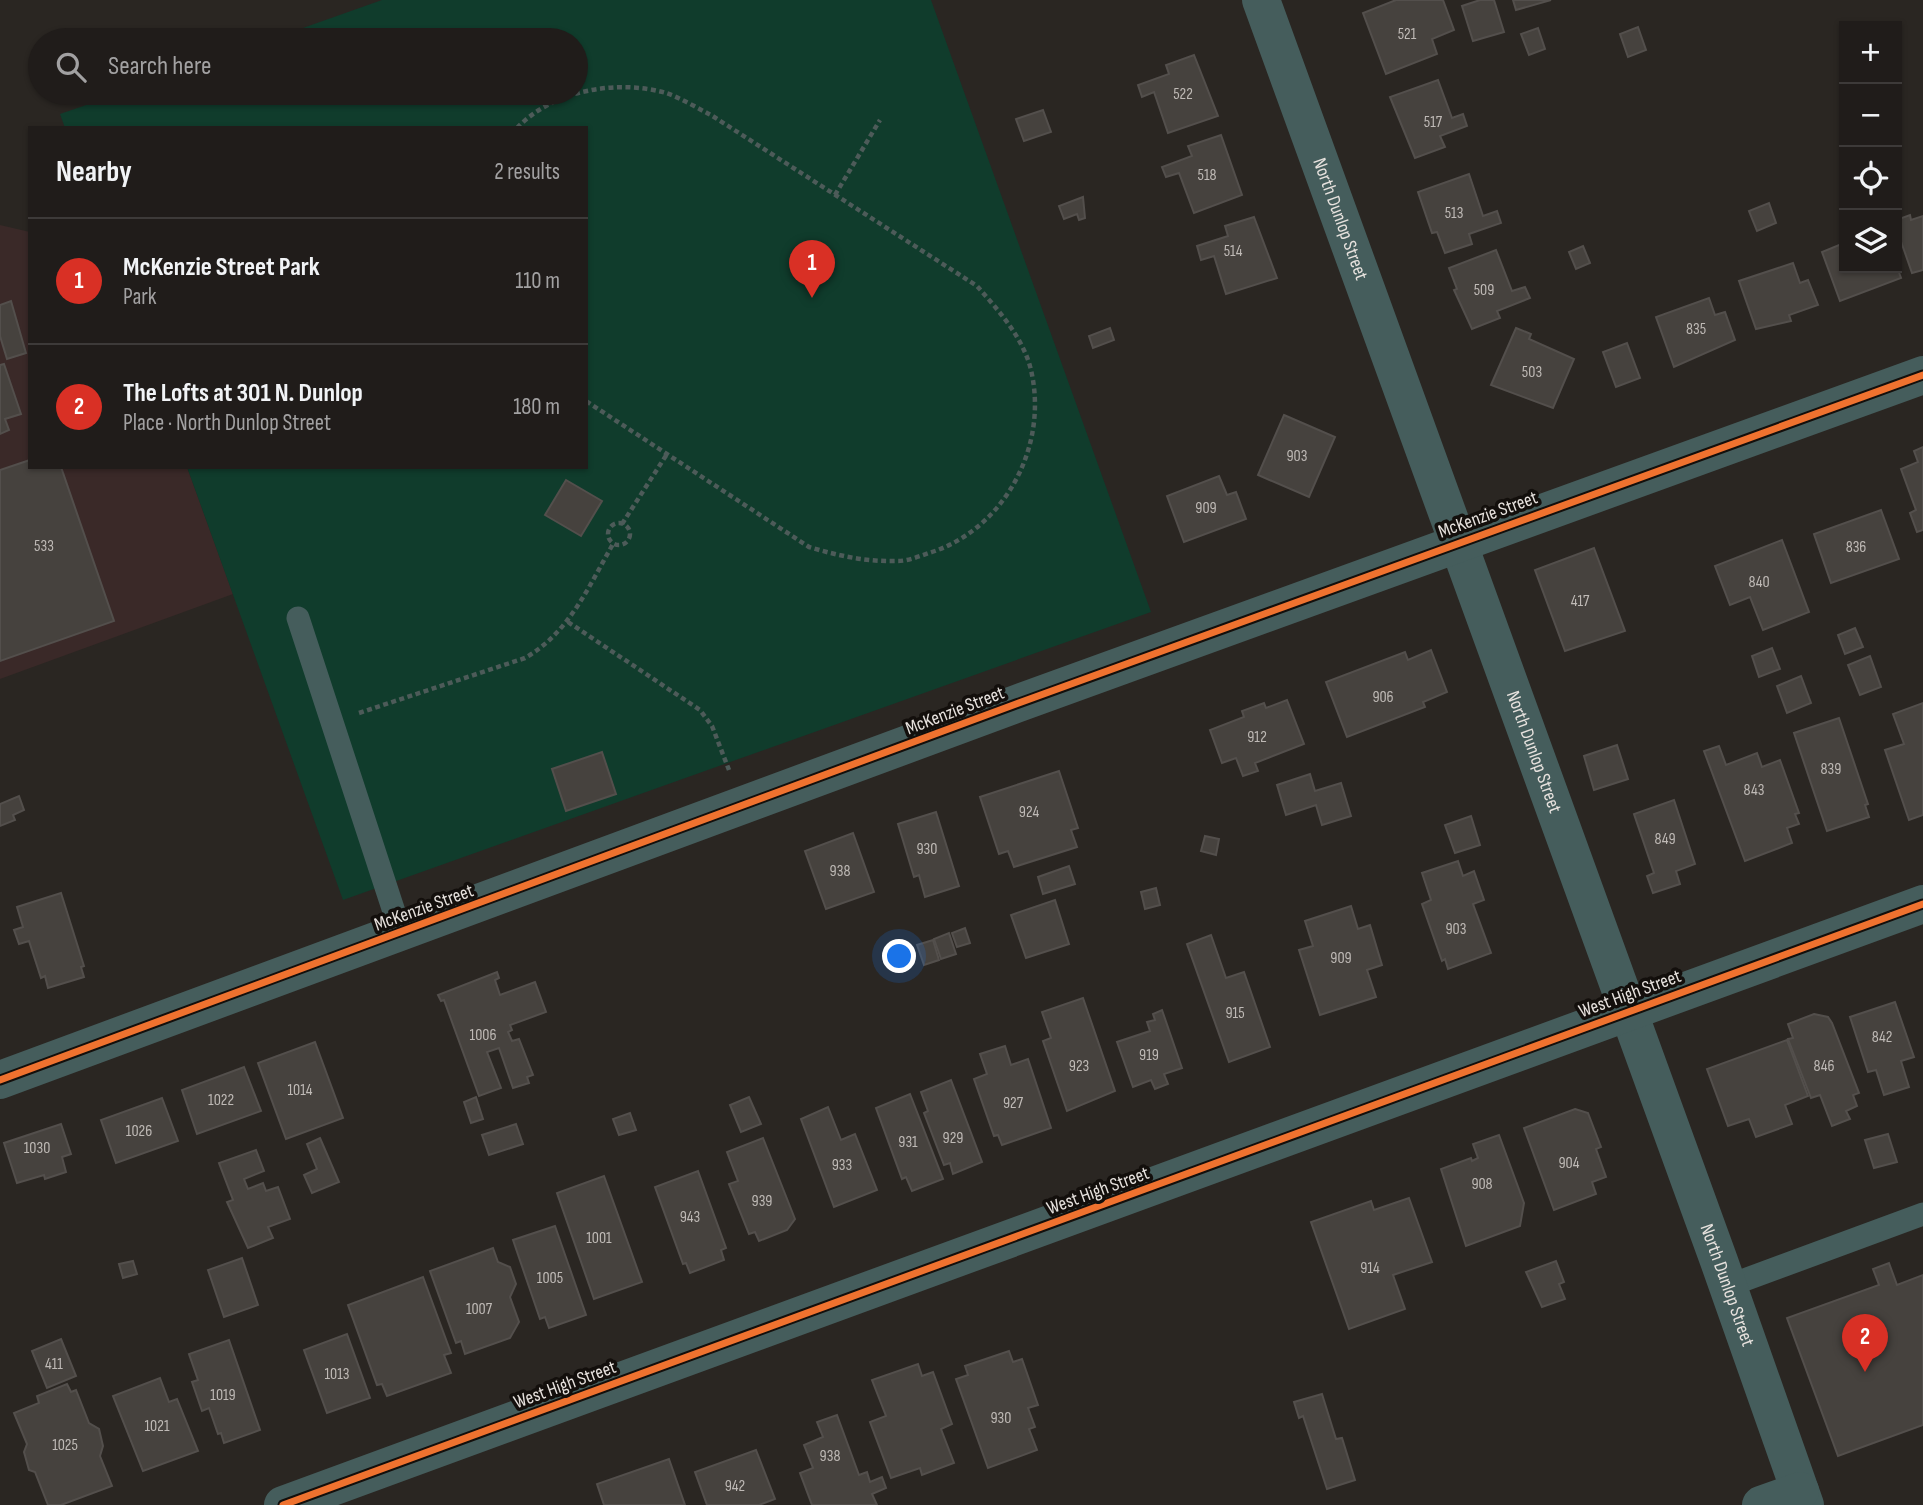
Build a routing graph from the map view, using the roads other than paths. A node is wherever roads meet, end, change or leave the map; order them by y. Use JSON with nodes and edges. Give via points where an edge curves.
{"nodes":[{"id":1,"x":1261,"y":0,"type":"edge"},
{"id":2,"x":1923,"y":375,"type":"edge"},
{"id":3,"x":1459,"y":542,"type":"junction"},
{"id":4,"x":298,"y":618,"type":"dead end"},
{"id":5,"x":1923,"y":904,"type":"edge"},
{"id":6,"x":401,"y":933,"type":"junction"},
{"id":7,"x":1627,"y":1012,"type":"junction"},
{"id":8,"x":0,"y":1080,"type":"edge"},
{"id":9,"x":1923,"y":1214,"type":"edge"},
{"id":10,"x":1728,"y":1286,"type":"junction"},
{"id":11,"x":1802,"y":1498,"type":"edge"},
{"id":12,"x":283,"y":1505,"type":"edge"},
{"id":13,"x":1761,"y":1505,"type":"edge"}],
"edges":[{"from":1,"to":3,"type":"street","name":"North Dunlop Street"},
{"from":2,"to":3,"type":"street","name":"McKenzie Street"},
{"from":3,"to":6,"type":"street","name":"McKenzie Street"},
{"from":3,"to":7,"type":"street","name":"North Dunlop Street"},
{"from":4,"to":6,"type":"lane"},
{"from":5,"to":7,"type":"street","name":"West High Street"},
{"from":6,"to":8,"type":"street","name":"McKenzie Street"},
{"from":7,"to":10,"type":"street","name":"North Dunlop Street"},
{"from":7,"to":12,"type":"street","name":"West High Street"},
{"from":9,"to":10,"type":"lane"},
{"from":10,"to":11,"type":"street","name":"North Dunlop Street"},
{"from":11,"to":13,"type":"street"}]}
